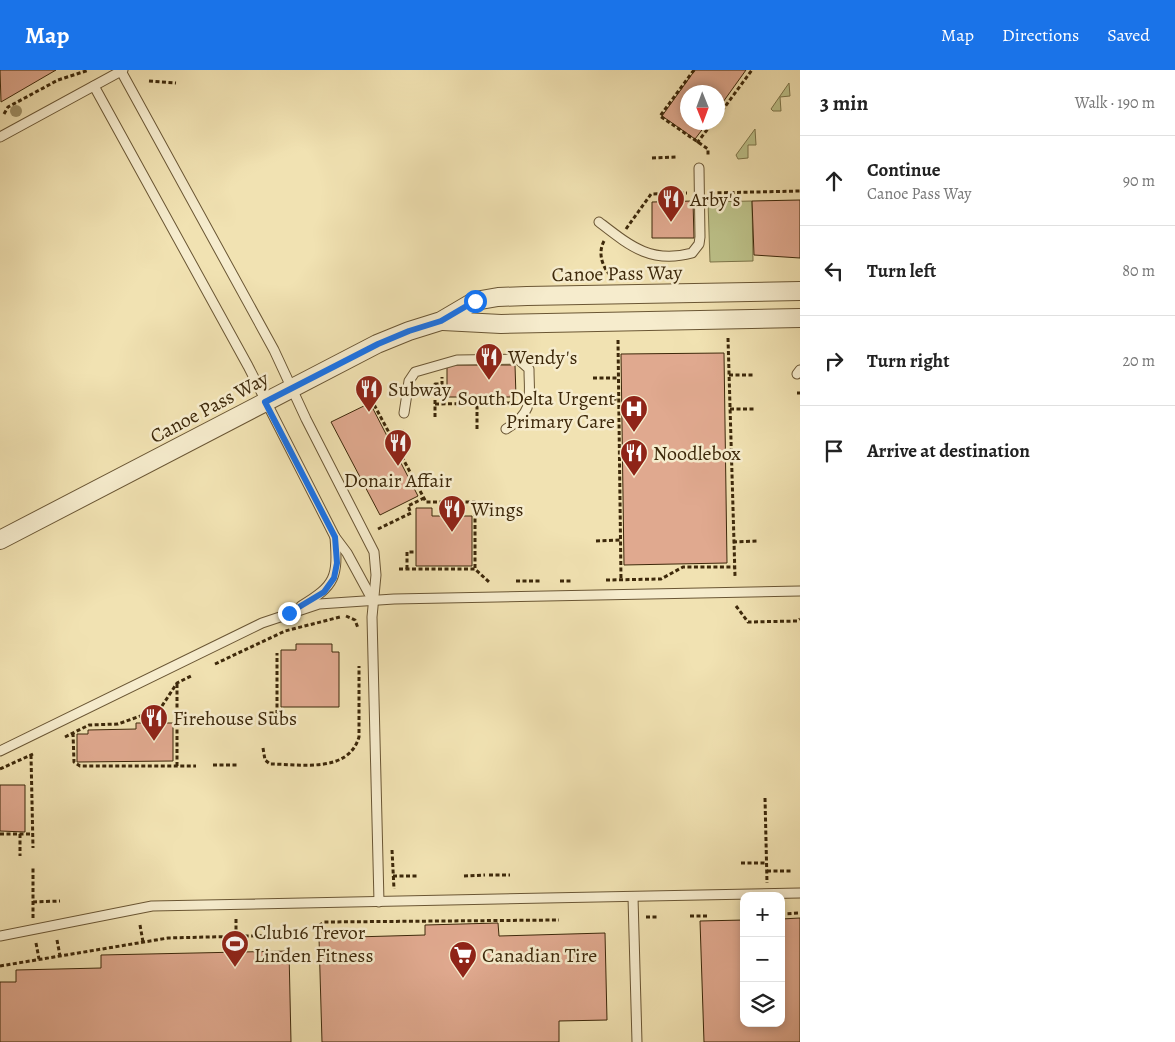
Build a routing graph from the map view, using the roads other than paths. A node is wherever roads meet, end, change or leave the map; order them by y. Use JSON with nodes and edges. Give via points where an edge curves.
{"nodes":[{"id":1,"x":122,"y":71,"type":"edge"},
{"id":2,"x":94,"y":86,"type":"junction"},
{"id":3,"x":0,"y":137,"type":"edge"},
{"id":4,"x":699,"y":168,"type":"dead end"},
{"id":5,"x":600,"y":222,"type":"dead end"},
{"id":6,"x":800,"y":291,"type":"edge"},
{"id":7,"x":800,"y":318,"type":"edge"},
{"id":8,"x":441,"y":321,"type":"junction"},
{"id":9,"x":292,"y":388,"type":"junction"},
{"id":10,"x":265,"y":402,"type":"junction"},
{"id":11,"x":404,"y":413,"type":"dead end"},
{"id":12,"x":506,"y":429,"type":"dead end"},
{"id":13,"x":335,"y":537,"type":"junction"},
{"id":14,"x":0,"y":540,"type":"edge"},
{"id":15,"x":800,"y":591,"type":"edge"},
{"id":16,"x":372,"y":599,"type":"junction"},
{"id":17,"x":289,"y":613,"type":"junction"},
{"id":18,"x":0,"y":751,"type":"edge"},
{"id":19,"x":800,"y":893,"type":"edge"},
{"id":20,"x":633,"y":897,"type":"junction"},
{"id":21,"x":379,"y":902,"type":"junction"},
{"id":22,"x":0,"y":936,"type":"edge"},
{"id":23,"x":637,"y":1042,"type":"edge"}],
"edges":[{"from":1,"to":2,"type":"lane"},
{"from":1,"to":9,"type":"lane"},
{"from":2,"to":3,"type":"lane"},
{"from":2,"to":10,"type":"lane"},
{"from":4,"to":5,"type":"lane","via":[[700,237],[692,253],[642,253]]},
{"from":6,"to":8,"type":"street","name":"Canoe Pass Way","via":[[498,297],[475,301]]},
{"from":7,"to":8,"type":"street","name":"Canoe Pass Way","via":[[501,324]]},
{"from":8,"to":9,"type":"street","name":"Canoe Pass Way","via":[[378,344]]},
{"from":9,"to":10,"type":"street","name":"Canoe Pass Way"},
{"from":9,"to":16,"type":"lane","via":[[374,552],[376,575]]},
{"from":10,"to":13,"type":"lane"},
{"from":10,"to":14,"type":"street","name":"Canoe Pass Way"},
{"from":11,"to":12,"type":"lane","via":[[409,381],[415,372],[457,360],[518,359],[528,369],[528,408],[520,421]]},
{"from":13,"to":16,"type":"lane"},
{"from":13,"to":17,"type":"lane","via":[[337,563],[334,578],[324,592]]},
{"from":15,"to":16,"type":"lane"},
{"from":16,"to":17,"type":"lane","via":[[319,604]]},
{"from":16,"to":21,"type":"lane"},
{"from":17,"to":18,"type":"lane","via":[[262,623]]},
{"from":19,"to":20,"type":"lane"},
{"from":20,"to":21,"type":"lane"},
{"from":20,"to":23,"type":"lane"},
{"from":21,"to":22,"type":"lane","via":[[152,906]]}]}
